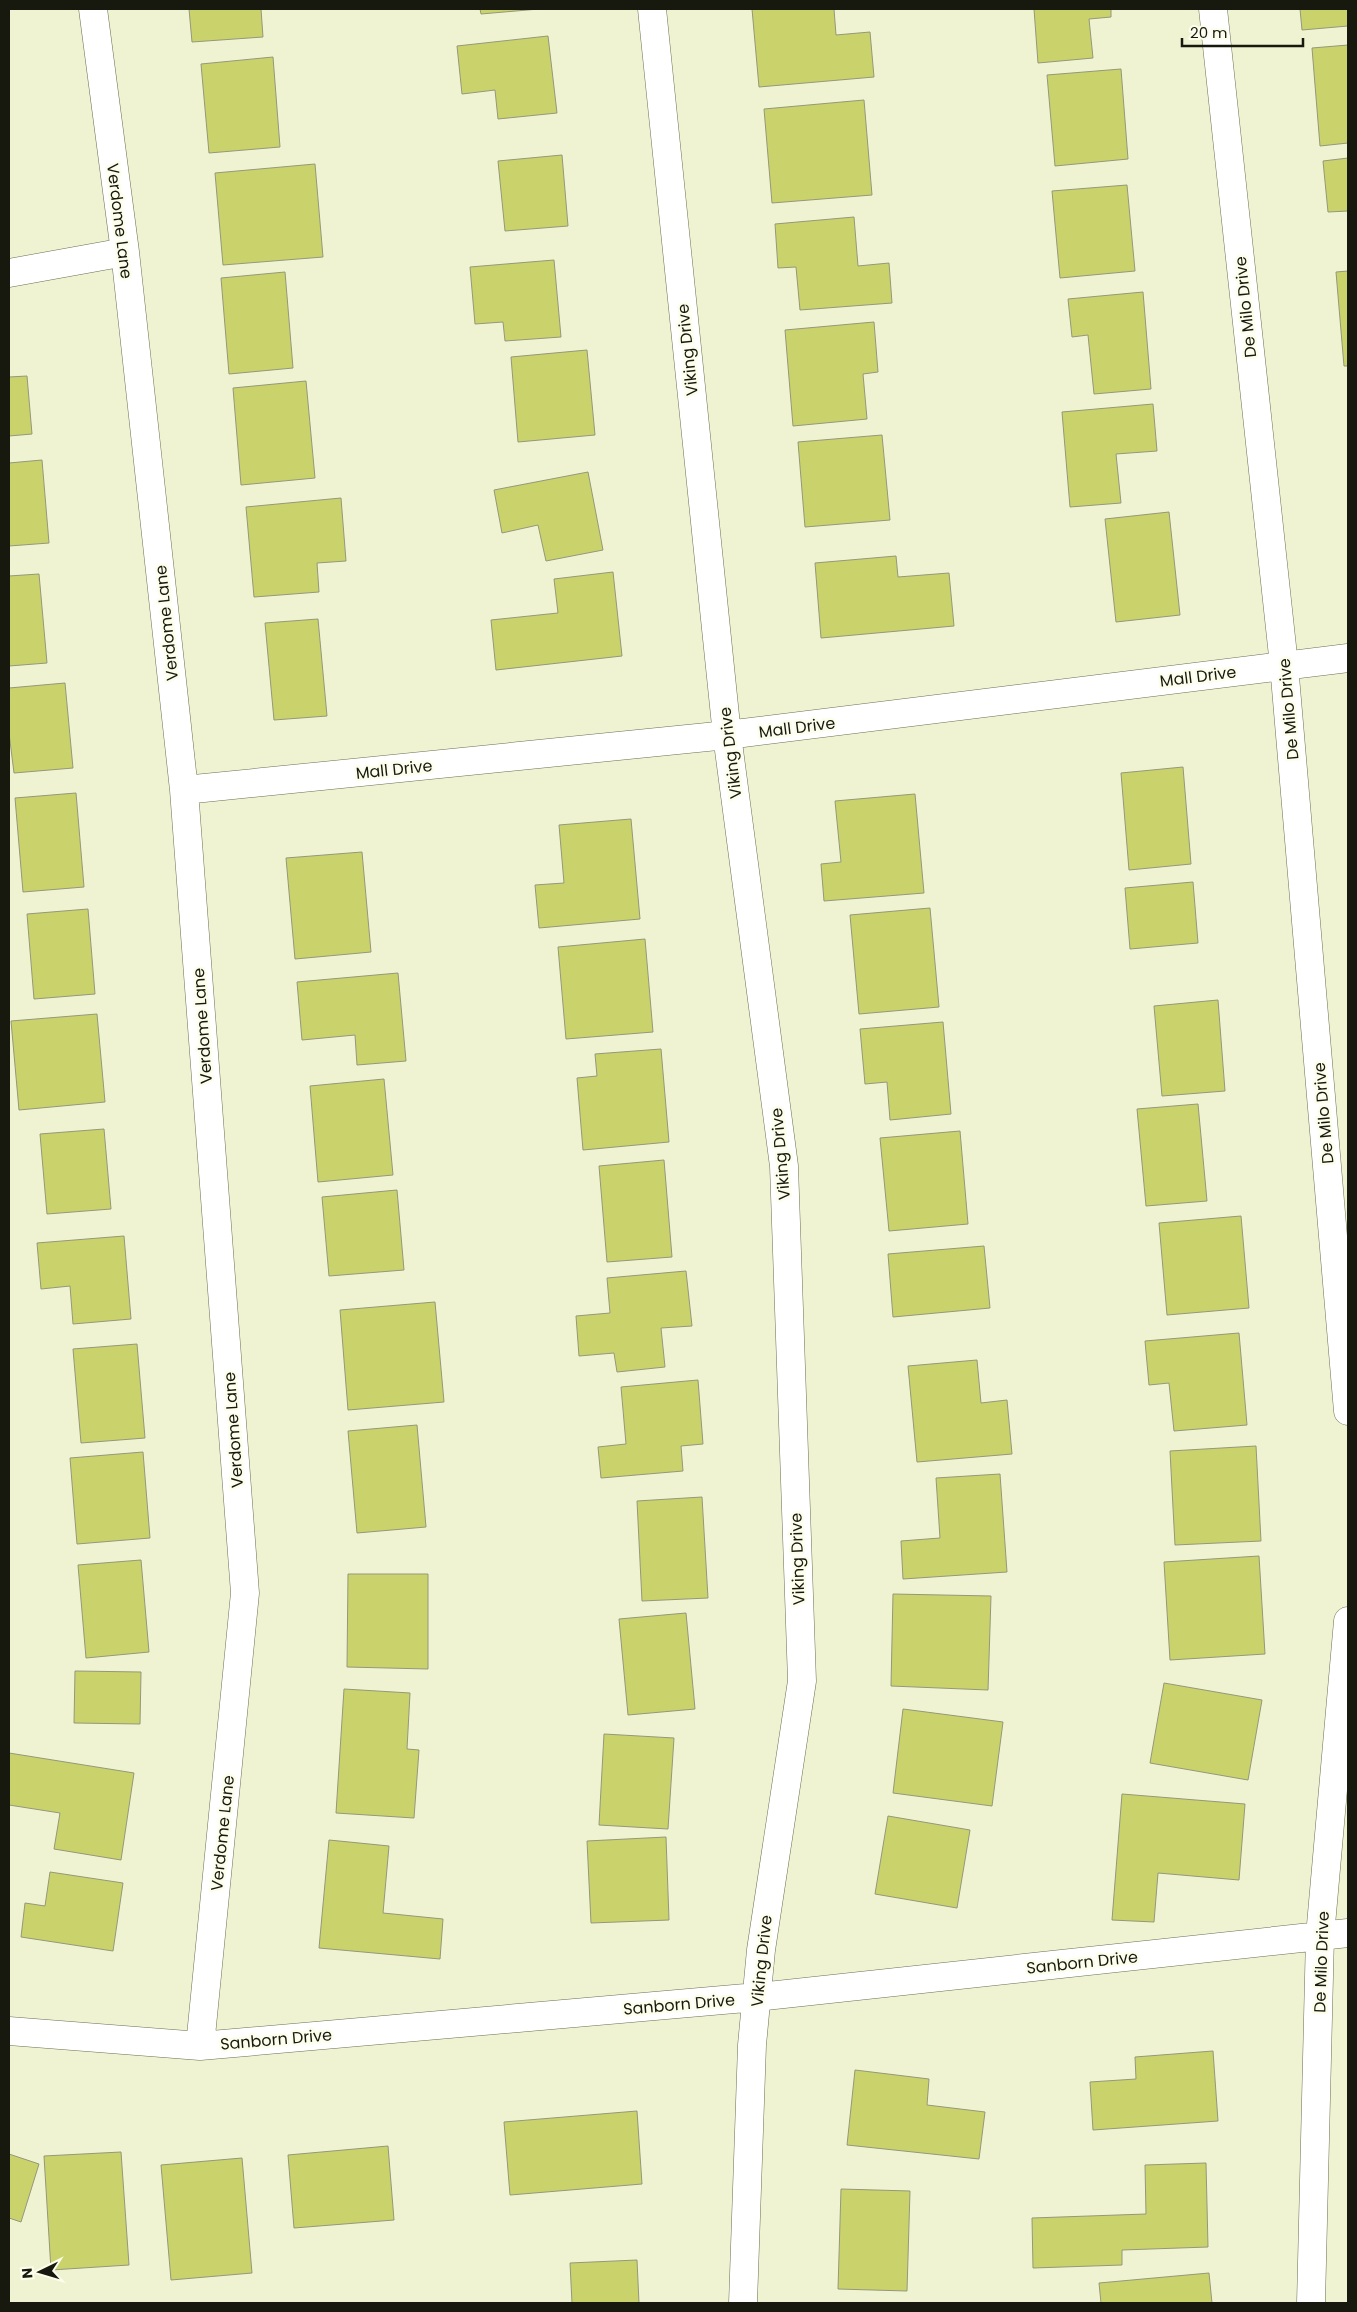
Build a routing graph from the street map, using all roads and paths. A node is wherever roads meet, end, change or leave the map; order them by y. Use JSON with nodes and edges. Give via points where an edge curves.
{"nodes":[{"id":1,"x":94,"y":9,"type":"edge"},
{"id":2,"x":652,"y":9,"type":"edge"},
{"id":3,"x":1213,"y":9,"type":"edge"},
{"id":4,"x":125,"y":252,"type":"junction"},
{"id":5,"x":9,"y":273,"type":"edge"},
{"id":6,"x":1348,"y":658,"type":"edge"},
{"id":7,"x":1284,"y":665,"type":"junction"},
{"id":8,"x":727,"y":736,"type":"junction"},
{"id":9,"x":184,"y":790,"type":"junction"},
{"id":10,"x":1348,"y":1411,"type":"edge"},
{"id":11,"x":1348,"y":1621,"type":"edge"},
{"id":12,"x":1348,"y":1933,"type":"edge"},
{"id":13,"x":1320,"y":1936,"type":"junction"},
{"id":14,"x":757,"y":1997,"type":"junction"},
{"id":15,"x":9,"y":2031,"type":"edge"},
{"id":16,"x":200,"y":2046,"type":"junction"},
{"id":17,"x":743,"y":2303,"type":"edge"},
{"id":18,"x":1312,"y":2303,"type":"edge"}],
"edges":[{"from":1,"to":4,"type":"street","name":"Verdome Lane"},
{"from":2,"to":8,"type":"street","name":"Viking Drive"},
{"from":3,"to":7,"type":"street","name":"De Milo Drive"},
{"from":4,"to":5,"type":"street"},
{"from":4,"to":9,"type":"street","name":"Verdome Lane"},
{"from":6,"to":7,"type":"street","name":"Mall Drive"},
{"from":7,"to":8,"type":"street","name":"Mall Drive"},
{"from":7,"to":10,"type":"street","name":"De Milo Drive"},
{"from":8,"to":9,"type":"street","name":"Mall Drive"},
{"from":8,"to":14,"type":"street","name":"Viking Drive","via":[[784,1166],[802,1681],[761,1950]]},
{"from":9,"to":16,"type":"street","name":"Verdome Lane","via":[[246,1593]]},
{"from":11,"to":13,"type":"street","name":"De Milo Drive"},
{"from":12,"to":13,"type":"street","name":"Sanborn Drive"},
{"from":13,"to":14,"type":"street","name":"Sanborn Drive"},
{"from":13,"to":18,"type":"street","name":"De Milo Drive"},
{"from":14,"to":16,"type":"street","name":"Sanborn Drive"},
{"from":14,"to":17,"type":"street","name":"Viking Drive","via":[[752,2045]]},
{"from":15,"to":16,"type":"street","name":"Sanborn Drive"}]}
